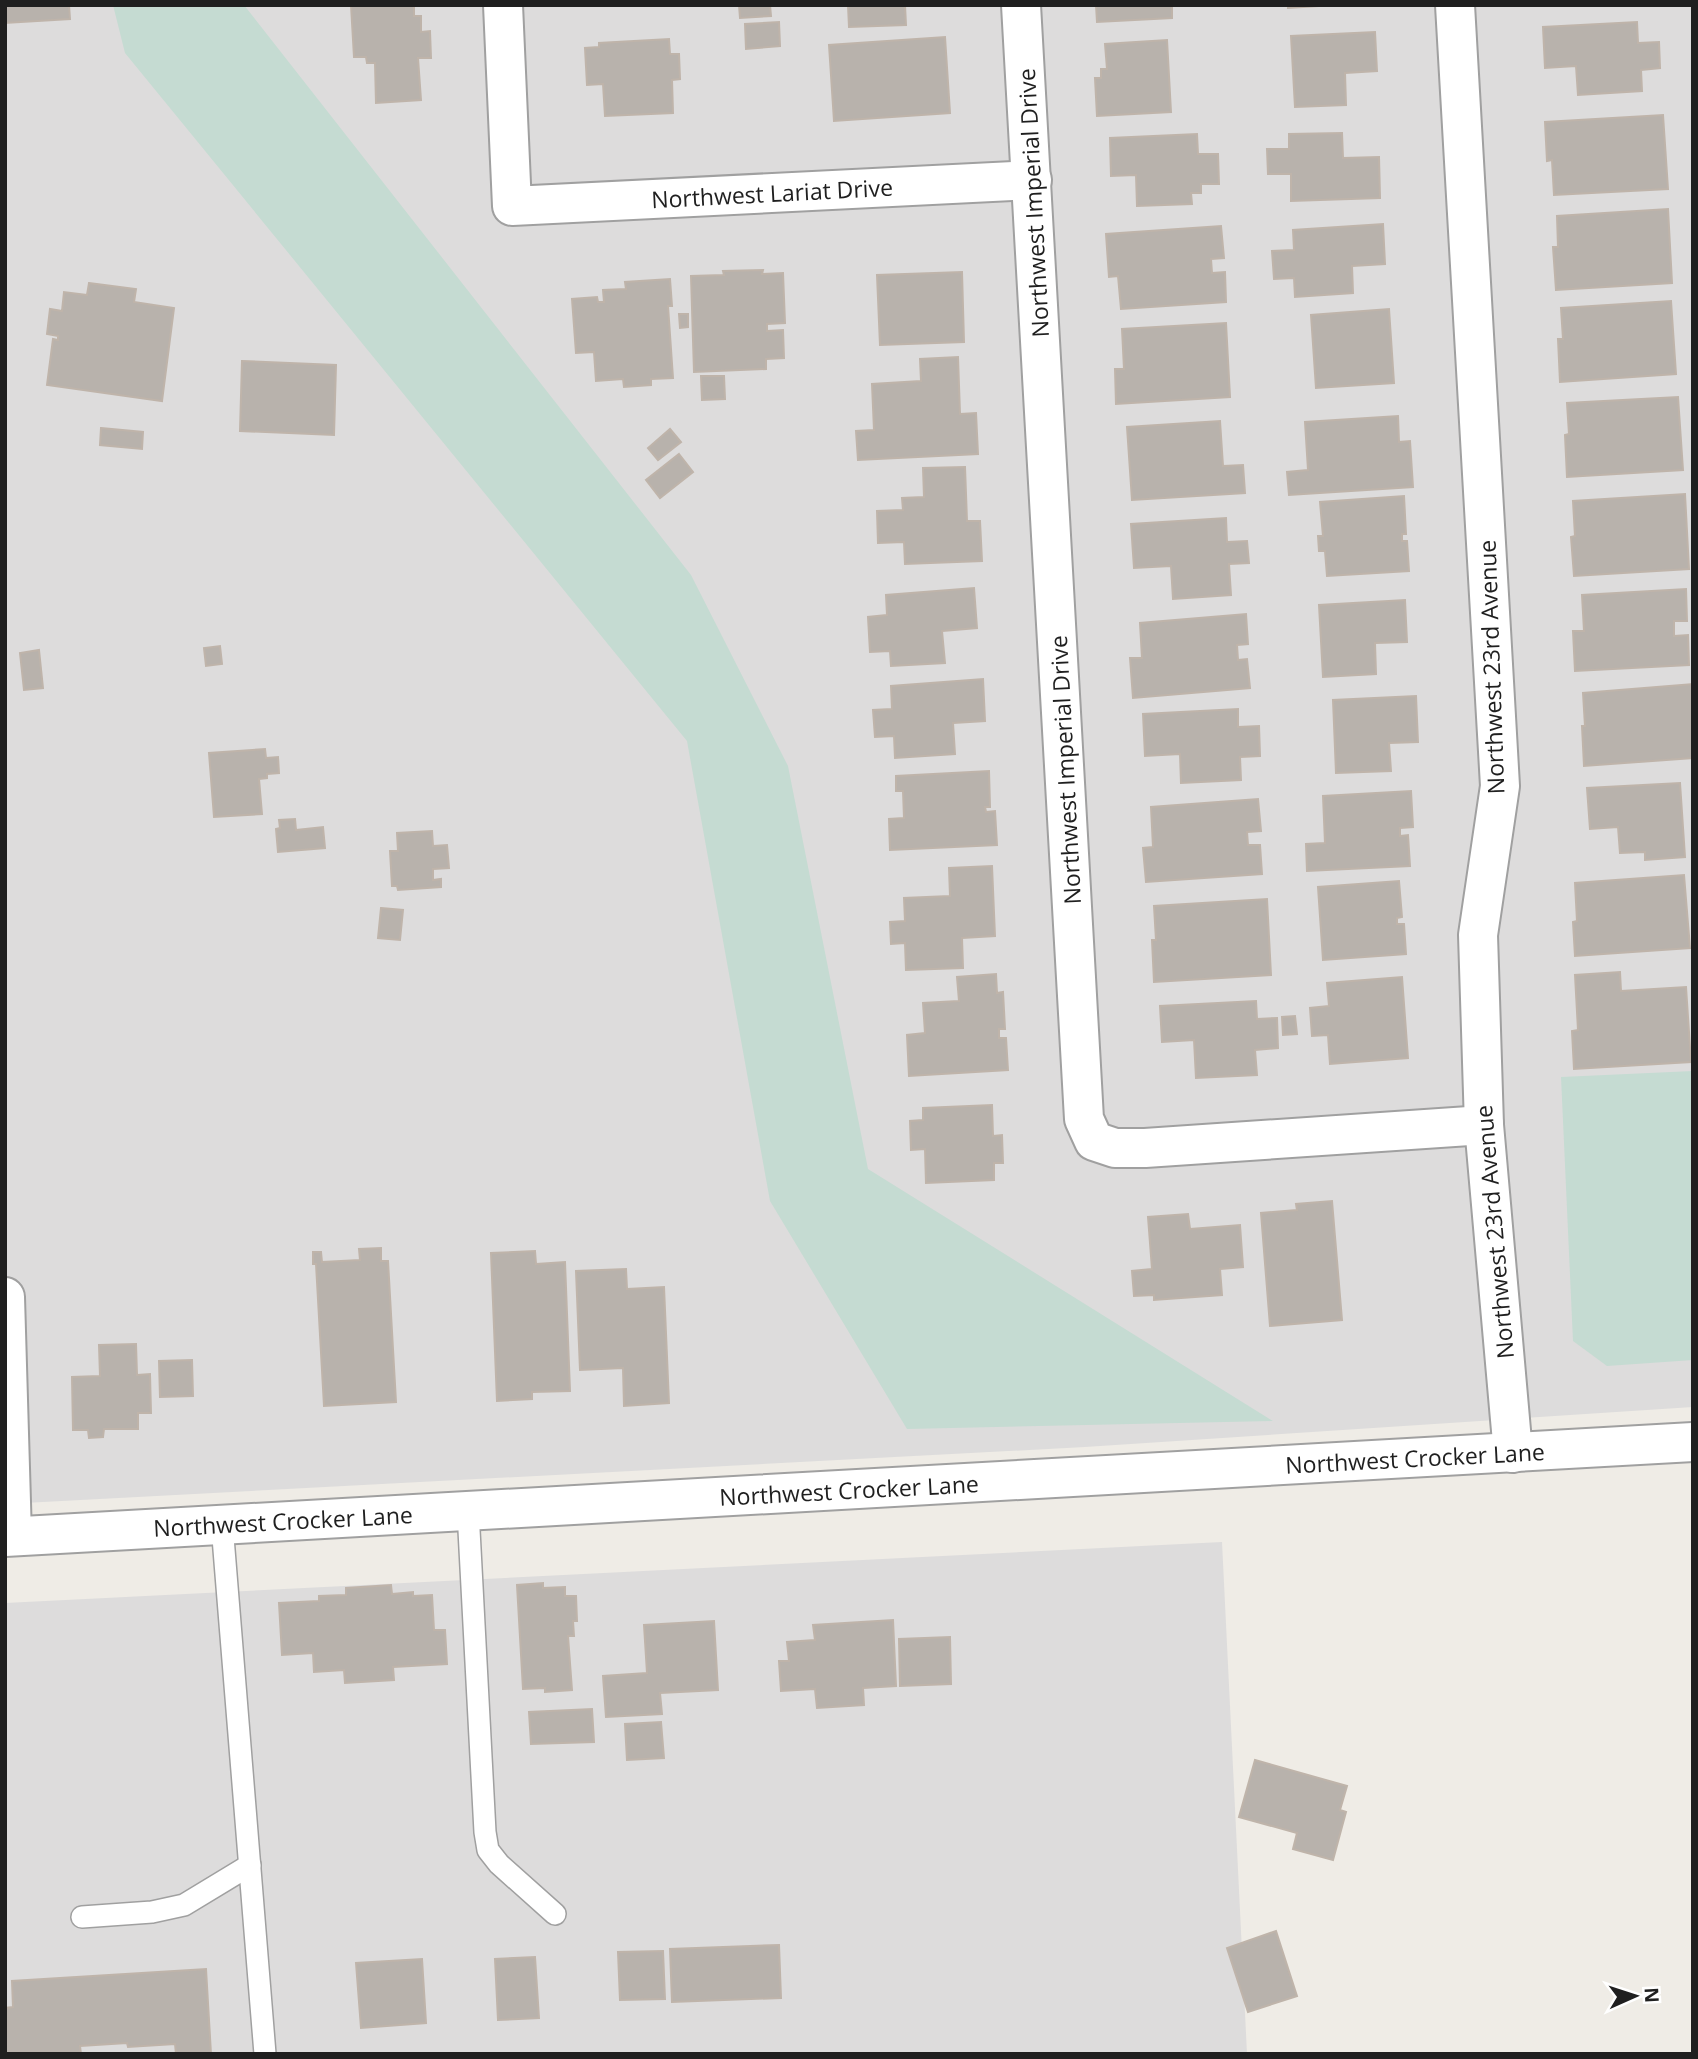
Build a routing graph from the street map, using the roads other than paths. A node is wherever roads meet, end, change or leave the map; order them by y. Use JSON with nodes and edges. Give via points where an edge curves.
{"nodes":[{"id":1,"x":503,"y":5,"type":"edge"},
{"id":2,"x":1021,"y":5,"type":"edge"},
{"id":3,"x":1455,"y":5,"type":"edge"},
{"id":4,"x":1032,"y":180,"type":"junction"},
{"id":5,"x":1484,"y":1125,"type":"junction"},
{"id":6,"x":5,"y":1297,"type":"edge"},
{"id":7,"x":1693,"y":1442,"type":"edge"},
{"id":8,"x":1513,"y":1453,"type":"junction"},
{"id":9,"x":468,"y":1511,"type":"junction"},
{"id":10,"x":222,"y":1525,"type":"junction"},
{"id":11,"x":8,"y":1537,"type":"edge"},
{"id":12,"x":250,"y":1865,"type":"junction"},
{"id":13,"x":555,"y":1914,"type":"dead end"},
{"id":14,"x":82,"y":1917,"type":"dead end"},
{"id":15,"x":265,"y":2054,"type":"edge"}],
"edges":[{"from":1,"to":4,"type":"street","name":"Northwest Lariat Drive","via":[[512,206]]},
{"from":2,"to":4,"type":"street","name":"Northwest Imperial Drive"},
{"from":3,"to":5,"type":"street","name":"Northwest 23rd Avenue","via":[[1500,786],[1478,935]]},
{"from":4,"to":5,"type":"street","name":"Northwest Imperial Drive","via":[[1084,1119],[1094,1140],[1115,1148],[1145,1148]]},
{"from":5,"to":8,"type":"street","name":"Northwest 23rd Avenue"},
{"from":6,"to":11,"type":"street"},
{"from":7,"to":8,"type":"street","name":"Northwest Crocker Lane"},
{"from":8,"to":9,"type":"street","name":"Northwest Crocker Lane"},
{"from":9,"to":10,"type":"street","name":"Northwest Crocker Lane"},
{"from":9,"to":13,"type":"lane","via":[[488,1850]]},
{"from":10,"to":11,"type":"street","name":"Northwest Crocker Lane"},
{"from":10,"to":12,"type":"lane"},
{"from":12,"to":14,"type":"lane","via":[[184,1905]]},
{"from":12,"to":15,"type":"lane"}]}
